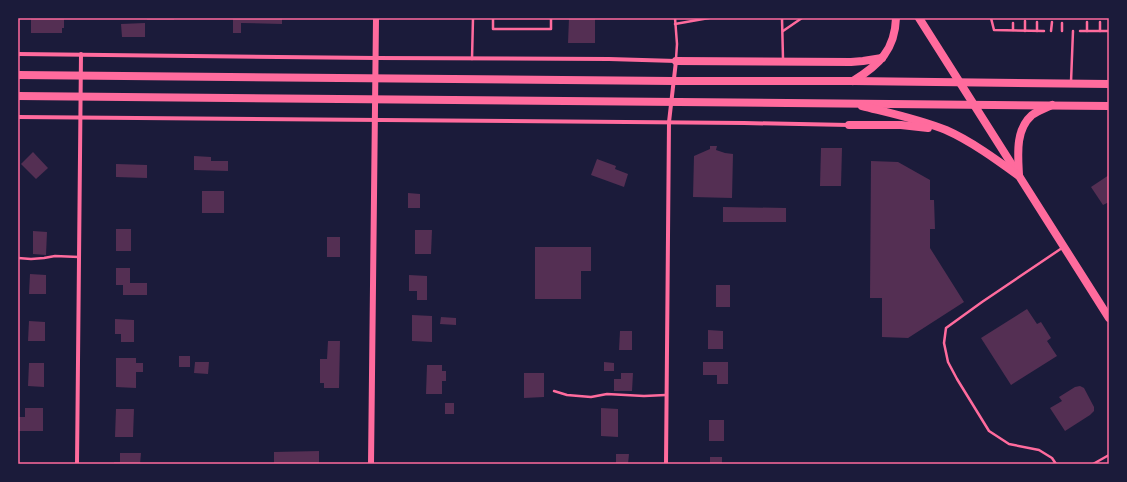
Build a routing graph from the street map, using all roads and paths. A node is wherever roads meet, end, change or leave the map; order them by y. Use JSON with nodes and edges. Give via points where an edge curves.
{"nodes":[{"id":1,"x":376,"y":18,"type":"edge"},
{"id":2,"x":473,"y":18,"type":"edge"},
{"id":3,"x":493,"y":18,"type":"edge"},
{"id":4,"x":551,"y":18,"type":"edge"},
{"id":5,"x":675,"y":18,"type":"edge"},
{"id":6,"x":709,"y":18,"type":"edge"},
{"id":7,"x":782,"y":18,"type":"edge"},
{"id":8,"x":802,"y":18,"type":"edge"},
{"id":9,"x":896,"y":18,"type":"edge"},
{"id":10,"x":919,"y":18,"type":"edge"},
{"id":11,"x":991,"y":18,"type":"edge"},
{"id":12,"x":1025,"y":21,"type":"dead end"},
{"id":13,"x":1037,"y":22,"type":"dead end"},
{"id":14,"x":1052,"y":22,"type":"dead end"},
{"id":15,"x":1087,"y":22,"type":"dead end"},
{"id":16,"x":1100,"y":22,"type":"dead end"},
{"id":17,"x":1013,"y":23,"type":"dead end"},
{"id":18,"x":1062,"y":23,"type":"dead end"},
{"id":19,"x":675,"y":24,"type":"junction"},
{"id":20,"x":1013,"y":30,"type":"junction"},
{"id":21,"x":783,"y":31,"type":"junction"},
{"id":22,"x":1025,"y":31,"type":"junction"},
{"id":23,"x":1037,"y":31,"type":"junction"},
{"id":24,"x":1044,"y":31,"type":"dead end"},
{"id":25,"x":1051,"y":31,"type":"dead end"},
{"id":26,"x":1062,"y":31,"type":"dead end"},
{"id":27,"x":1073,"y":31,"type":"dead end"},
{"id":28,"x":1080,"y":31,"type":"dead end"},
{"id":29,"x":1087,"y":31,"type":"junction"},
{"id":30,"x":1100,"y":31,"type":"junction"},
{"id":31,"x":1109,"y":31,"type":"edge"},
{"id":32,"x":18,"y":54,"type":"edge"},
{"id":33,"x":81,"y":54,"type":"junction"},
{"id":34,"x":376,"y":58,"type":"junction"},
{"id":35,"x":882,"y":58,"type":"junction"},
{"id":36,"x":472,"y":59,"type":"junction"},
{"id":37,"x":676,"y":61,"type":"junction"},
{"id":38,"x":783,"y":61,"type":"junction"},
{"id":39,"x":18,"y":75,"type":"edge"},
{"id":40,"x":81,"y":75,"type":"junction"},
{"id":41,"x":376,"y":78,"type":"junction"},
{"id":42,"x":673,"y":81,"type":"junction"},
{"id":43,"x":853,"y":81,"type":"junction"},
{"id":44,"x":960,"y":82,"type":"junction"},
{"id":45,"x":1071,"y":84,"type":"junction"},
{"id":46,"x":1109,"y":84,"type":"edge"},
{"id":47,"x":18,"y":96,"type":"edge"},
{"id":48,"x":81,"y":97,"type":"junction"},
{"id":49,"x":375,"y":99,"type":"junction"},
{"id":50,"x":671,"y":102,"type":"junction"},
{"id":51,"x":848,"y":103,"type":"junction"},
{"id":52,"x":974,"y":104,"type":"junction"},
{"id":53,"x":1052,"y":105,"type":"junction"},
{"id":54,"x":1109,"y":106,"type":"edge"},
{"id":55,"x":18,"y":117,"type":"edge"},
{"id":56,"x":81,"y":117,"type":"junction"},
{"id":57,"x":375,"y":119,"type":"junction"},
{"id":58,"x":669,"y":122,"type":"junction"},
{"id":59,"x":850,"y":125,"type":"joint"},
{"id":60,"x":946,"y":130,"type":"junction"},
{"id":61,"x":1019,"y":176,"type":"junction"},
{"id":62,"x":1064,"y":247,"type":"junction"},
{"id":63,"x":79,"y":257,"type":"junction"},
{"id":64,"x":18,"y":258,"type":"edge"},
{"id":65,"x":1109,"y":318,"type":"edge"},
{"id":66,"x":554,"y":391,"type":"dead end"},
{"id":67,"x":666,"y":395,"type":"junction"},
{"id":68,"x":1109,"y":455,"type":"edge"},
{"id":69,"x":1099,"y":461,"type":"junction"},
{"id":70,"x":77,"y":464,"type":"edge"},
{"id":71,"x":371,"y":464,"type":"edge"},
{"id":72,"x":666,"y":464,"type":"edge"},
{"id":73,"x":1056,"y":464,"type":"edge"},
{"id":74,"x":1092,"y":464,"type":"edge"},
{"id":75,"x":1100,"y":464,"type":"edge"}],
"edges":[{"from":1,"to":34,"type":"street"},
{"from":2,"to":36,"type":"lane"},
{"from":3,"to":4,"type":"lane","via":[[493,29],[551,29]]},
{"from":5,"to":19,"type":"lane"},
{"from":6,"to":19,"type":"lane"},
{"from":7,"to":21,"type":"lane"},
{"from":8,"to":21,"type":"lane"},
{"from":9,"to":35,"type":"main road","via":[[896,30]]},
{"from":10,"to":44,"type":"main road"},
{"from":11,"to":20,"type":"lane","via":[[994,30]]},
{"from":12,"to":22,"type":"lane"},
{"from":13,"to":23,"type":"lane"},
{"from":14,"to":25,"type":"lane"},
{"from":15,"to":29,"type":"lane"},
{"from":16,"to":30,"type":"lane"},
{"from":17,"to":20,"type":"lane"},
{"from":18,"to":26,"type":"lane"},
{"from":19,"to":37,"type":"lane"},
{"from":20,"to":22,"type":"lane"},
{"from":21,"to":38,"type":"lane"},
{"from":22,"to":23,"type":"lane"},
{"from":23,"to":24,"type":"lane"},
{"from":27,"to":45,"type":"lane"},
{"from":28,"to":29,"type":"lane"},
{"from":29,"to":30,"type":"lane"},
{"from":30,"to":31,"type":"lane"},
{"from":32,"to":33,"type":"street"},
{"from":33,"to":34,"type":"street"},
{"from":33,"to":40,"type":"street"},
{"from":34,"to":36,"type":"street"},
{"from":34,"to":41,"type":"street"},
{"from":35,"to":38,"type":"main road","via":[[851,62]]},
{"from":35,"to":43,"type":"main road"},
{"from":36,"to":37,"type":"street"},
{"from":37,"to":38,"type":"main road"},
{"from":37,"to":42,"type":"street"},
{"from":39,"to":40,"type":"main road"},
{"from":40,"to":41,"type":"main road"},
{"from":40,"to":48,"type":"street"},
{"from":41,"to":42,"type":"main road"},
{"from":41,"to":49,"type":"street"},
{"from":42,"to":43,"type":"main road"},
{"from":42,"to":50,"type":"street"},
{"from":43,"to":44,"type":"main road"},
{"from":44,"to":45,"type":"main road"},
{"from":44,"to":52,"type":"main road"},
{"from":45,"to":46,"type":"main road"},
{"from":47,"to":48,"type":"main road"},
{"from":48,"to":49,"type":"main road"},
{"from":48,"to":56,"type":"street"},
{"from":49,"to":50,"type":"main road"},
{"from":49,"to":57,"type":"street"},
{"from":50,"to":51,"type":"main road"},
{"from":50,"to":58,"type":"street"},
{"from":51,"to":52,"type":"main road"},
{"from":51,"to":60,"type":"main road"},
{"from":52,"to":53,"type":"main road"},
{"from":52,"to":61,"type":"main road"},
{"from":53,"to":54,"type":"main road"},
{"from":53,"to":61,"type":"main road","via":[[1031,116],[1022,130],[1017,150]]},
{"from":55,"to":56,"type":"street"},
{"from":56,"to":57,"type":"street"},
{"from":56,"to":63,"type":"street"},
{"from":57,"to":58,"type":"street"},
{"from":57,"to":71,"type":"street"},
{"from":58,"to":59,"type":"street"},
{"from":58,"to":67,"type":"street"},
{"from":59,"to":60,"type":"main road","via":[[901,125]]},
{"from":60,"to":61,"type":"main road"},
{"from":61,"to":62,"type":"main road"},
{"from":62,"to":65,"type":"main road"},
{"from":62,"to":73,"type":"lane","via":[[946,328],[944,343],[948,362],[989,431],[1009,444],[1039,450],[1052,458]]},
{"from":63,"to":64,"type":"lane"},
{"from":63,"to":70,"type":"street"},
{"from":66,"to":67,"type":"lane","via":[[566,395],[591,397],[606,394]]},
{"from":67,"to":72,"type":"street"},
{"from":68,"to":69,"type":"lane"},
{"from":69,"to":74,"type":"lane"},
{"from":69,"to":75,"type":"lane"}]}
